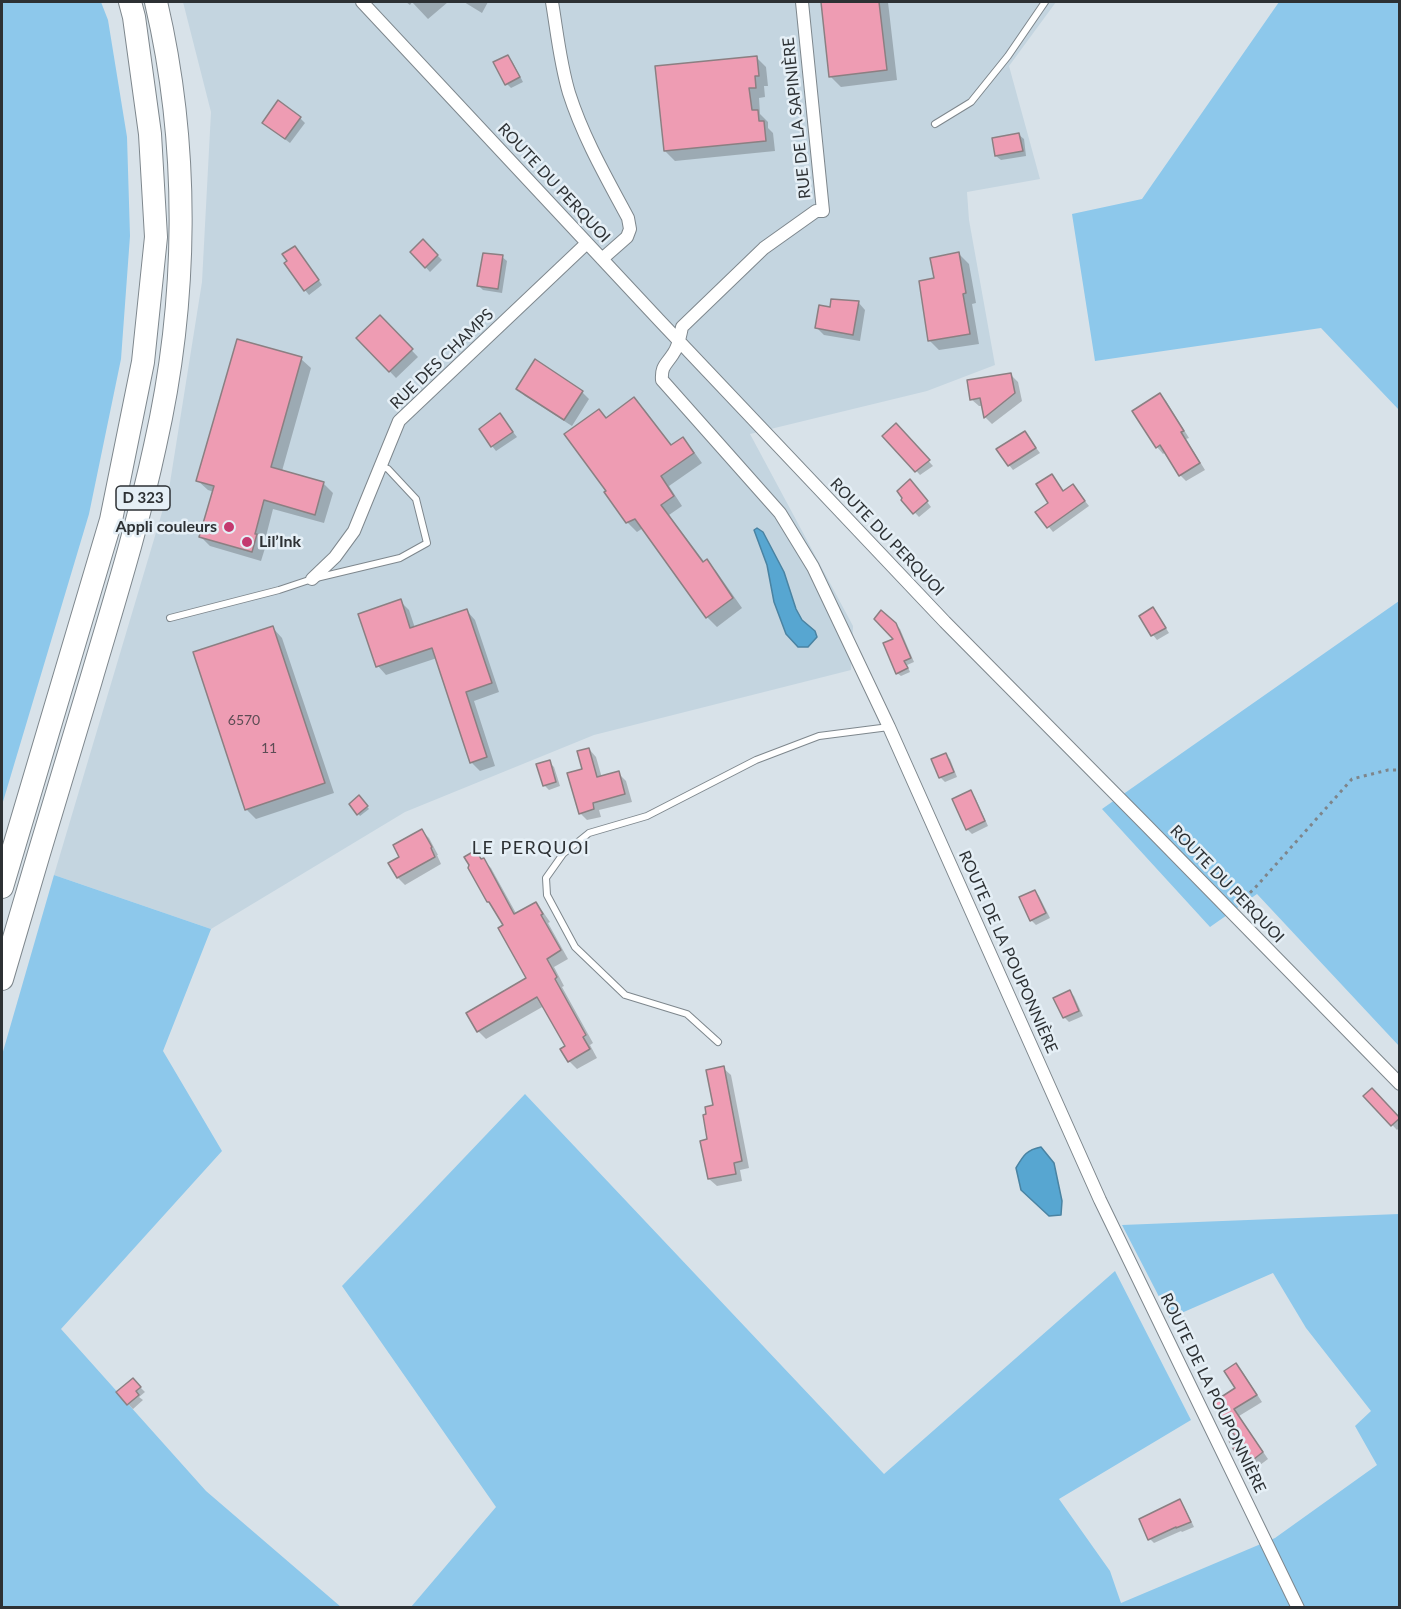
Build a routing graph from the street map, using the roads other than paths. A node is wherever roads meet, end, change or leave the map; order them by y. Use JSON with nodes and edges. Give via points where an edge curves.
{"nodes":[{"id":1,"x":130,"y":2,"type":"edge"},
{"id":2,"x":156,"y":2,"type":"edge"},
{"id":3,"x":362,"y":2,"type":"edge"},
{"id":4,"x":552,"y":2,"type":"edge"},
{"id":5,"x":802,"y":2,"type":"edge"},
{"id":6,"x":1046,"y":2,"type":"edge"},
{"id":7,"x":935,"y":124,"type":"dead end"},
{"id":8,"x":587,"y":243,"type":"junction"},
{"id":9,"x":602,"y":259,"type":"junction"},
{"id":10,"x":679,"y":341,"type":"junction"},
{"id":11,"x":381,"y":466,"type":"junction"},
{"id":12,"x":312,"y":579,"type":"junction"},
{"id":13,"x":170,"y":618,"type":"dead end"},
{"id":14,"x":889,"y":727,"type":"junction"},
{"id":15,"x":2,"y":886,"type":"edge"},
{"id":16,"x":2,"y":979,"type":"edge"},
{"id":17,"x":718,"y":1042,"type":"dead end"},
{"id":18,"x":1400,"y":1084,"type":"edge"},
{"id":19,"x":1298,"y":1608,"type":"edge"}],
"edges":[{"from":1,"to":15,"type":"highway","number":"D 323","via":[[150,134],[156,237],[143,362],[111,520]]},
{"from":2,"to":16,"type":"highway","number":"D 323","via":[[172,88],[181,210],[176,310],[165,396],[128,554]]},
{"from":3,"to":8,"type":"street","name":"ROUTE DU PERQUOI"},
{"from":4,"to":9,"type":"street","via":[[568,91],[585,136],[628,218],[627,237]]},
{"from":5,"to":10,"type":"street","name":"RUE DE LA SAPINIÈRE","via":[[823,211],[816,211],[764,248],[682,327]]},
{"from":6,"to":7,"type":"lane","via":[[971,102]]},
{"from":8,"to":9,"type":"street","name":"ROUTE DU PERQUOI"},
{"from":8,"to":11,"type":"street","name":"RUE DES CHAMPS","via":[[399,421]]},
{"from":9,"to":10,"type":"street","name":"ROUTE DU PERQUOI"},
{"from":10,"to":14,"type":"street","name":"ROUTE DE LA POUPONNIÈRE","via":[[665,363],[662,380],[780,513],[813,567]]},
{"from":10,"to":18,"type":"street","name":"ROUTE DU PERQUOI","via":[[945,622]]},
{"from":11,"to":12,"type":"street","name":"RUE DES CHAMPS","via":[[354,531]]},
{"from":11,"to":12,"type":"lane","via":[[416,499],[428,543],[400,558]]},
{"from":12,"to":13,"type":"lane"},
{"from":14,"to":17,"type":"lane","via":[[819,736],[756,760],[647,816],[589,833],[563,854],[546,878],[547,896],[575,947],[625,995],[687,1014]]},
{"from":14,"to":19,"type":"street","name":"ROUTE DE LA POUPONNIÈRE","via":[[1100,1200]]}]}
